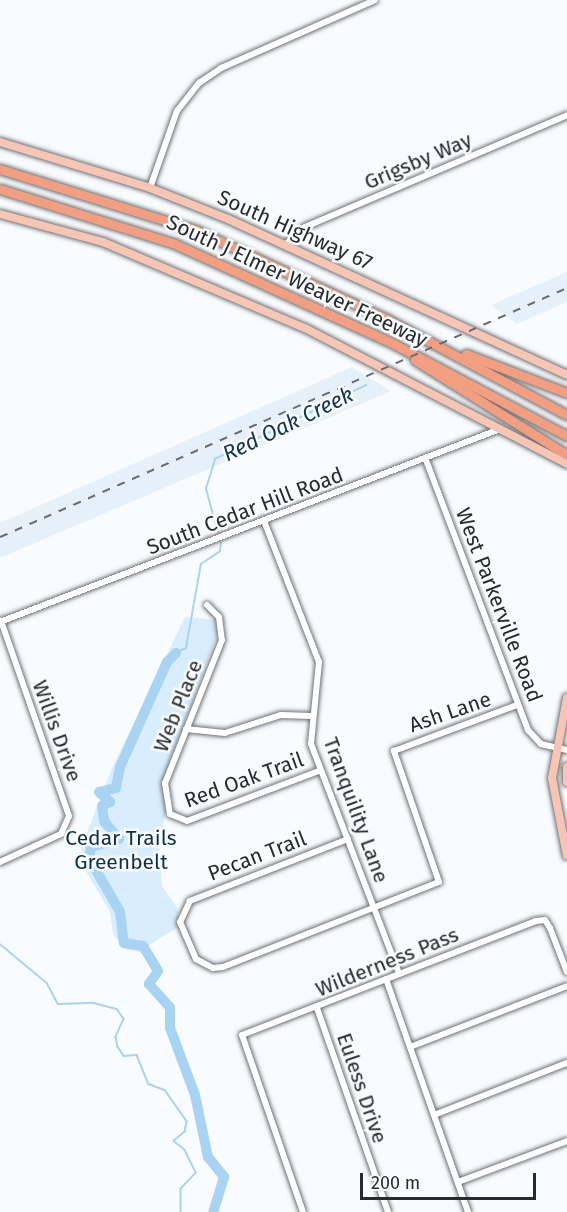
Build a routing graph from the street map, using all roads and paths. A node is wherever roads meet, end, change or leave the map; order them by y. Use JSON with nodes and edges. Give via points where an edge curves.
{"nodes":[{"id":1,"x":356,"y":0,"type":"edge"},
{"id":2,"x":375,"y":0,"type":"edge"},
{"id":3,"x":358,"y":7,"type":"junction"},
{"id":4,"x":567,"y":115,"type":"edge"},
{"id":5,"x":0,"y":142,"type":"edge"},
{"id":6,"x":0,"y":163,"type":"edge"},
{"id":7,"x":0,"y":169,"type":"edge"},
{"id":8,"x":10,"y":171,"type":"junction"},
{"id":9,"x":150,"y":188,"type":"junction"},
{"id":10,"x":0,"y":189,"type":"edge"},
{"id":11,"x":0,"y":214,"type":"edge"},
{"id":12,"x":286,"y":244,"type":"junction"},
{"id":13,"x":394,"y":344,"type":"junction"},
{"id":14,"x":454,"y":352,"type":"junction"},
{"id":15,"x":567,"y":375,"type":"edge"},
{"id":16,"x":567,"y":393,"type":"edge"},
{"id":17,"x":567,"y":414,"type":"edge"},
{"id":18,"x":500,"y":429,"type":"junction"},
{"id":19,"x":567,"y":436,"type":"edge"},
{"id":20,"x":567,"y":455,"type":"edge"},
{"id":21,"x":426,"y":460,"type":"junction"},
{"id":22,"x":567,"y":464,"type":"edge"},
{"id":23,"x":264,"y":521,"type":"junction"},
{"id":24,"x":207,"y":605,"type":"dead end"},
{"id":25,"x":1,"y":621,"type":"edge"},
{"id":26,"x":567,"y":698,"type":"edge"},
{"id":27,"x":518,"y":705,"type":"junction"},
{"id":28,"x":311,"y":716,"type":"junction"},
{"id":29,"x":186,"y":729,"type":"junction"},
{"id":30,"x":554,"y":748,"type":"junction"},
{"id":31,"x":567,"y":750,"type":"edge"},
{"id":32,"x":567,"y":767,"type":"edge"},
{"id":33,"x":321,"y":770,"type":"junction"},
{"id":34,"x":567,"y":782,"type":"edge"},
{"id":35,"x":178,"y":820,"type":"joint"},
{"id":36,"x":348,"y":839,"type":"junction"},
{"id":37,"x":567,"y":854,"type":"edge"},
{"id":38,"x":0,"y":862,"type":"edge"},
{"id":39,"x":374,"y":908,"type":"junction"},
{"id":40,"x":567,"y":951,"type":"edge"},
{"id":41,"x":560,"y":953,"type":"junction"},
{"id":42,"x":567,"y":972,"type":"edge"},
{"id":43,"x":399,"y":974,"type":"junction"},
{"id":44,"x":386,"y":979,"type":"junction"},
{"id":45,"x":567,"y":986,"type":"edge"},
{"id":46,"x":317,"y":1008,"type":"junction"},
{"id":47,"x":410,"y":1047,"type":"junction"},
{"id":48,"x":567,"y":1063,"type":"edge"},
{"id":49,"x":434,"y":1115,"type":"junction"},
{"id":50,"x":567,"y":1141,"type":"edge"},
{"id":51,"x":458,"y":1182,"type":"junction"},
{"id":52,"x":303,"y":1212,"type":"edge"},
{"id":53,"x":388,"y":1212,"type":"edge"},
{"id":54,"x":468,"y":1212,"type":"edge"}],
"edges":[{"from":1,"to":3,"type":"street"},
{"from":2,"to":3,"type":"street"},
{"from":3,"to":9,"type":"street","via":[[220,68],[199,83],[177,111]]},
{"from":4,"to":12,"type":"street","name":"Grigsby Way","via":[[305,227]]},
{"from":5,"to":9,"type":"main road","name":"South Highway 67"},
{"from":6,"to":8,"type":"highway"},
{"from":7,"to":8,"type":"highway","name":"South J Elmer Weaver Freeway"},
{"from":8,"to":14,"type":"highway","name":"South J Elmer Weaver Freeway","via":[[196,230]]},
{"from":9,"to":12,"type":"main road","name":"South Highway 67"},
{"from":10,"to":13,"type":"highway","name":"South J Elmer Weaver Freeway","via":[[137,228]]},
{"from":11,"to":18,"type":"main road","via":[[103,242],[185,275],[357,351]]},
{"from":12,"to":15,"type":"main road","name":"South Highway 67"},
{"from":13,"to":19,"type":"highway","name":"South J Elmer Weaver Freeway"},
{"from":13,"to":20,"type":"highway"},
{"from":14,"to":16,"type":"highway"},
{"from":14,"to":17,"type":"highway","name":"South J Elmer Weaver Freeway"},
{"from":18,"to":21,"type":"street","name":"South Cedar Hill Road"},
{"from":18,"to":22,"type":"main road"},
{"from":21,"to":23,"type":"street","name":"South Cedar Hill Road"},
{"from":21,"to":27,"type":"street","name":"West Parkerville Road"},
{"from":23,"to":25,"type":"street","name":"South Cedar Hill Road"},
{"from":23,"to":28,"type":"street","name":"Tranquility Lane","via":[[319,662]]},
{"from":24,"to":29,"type":"street","name":"Web Place","via":[[219,617],[222,640]]},
{"from":25,"to":38,"type":"street","name":"Willis Drive","via":[[69,816],[61,834]]},
{"from":26,"to":30,"type":"main road"},
{"from":27,"to":30,"type":"street","name":"West Parkerville Road","via":[[533,738]]},
{"from":27,"to":39,"type":"street","name":"Ash Lane","via":[[394,751],[439,882]]},
{"from":28,"to":29,"type":"street","via":[[281,715],[225,733]]},
{"from":28,"to":33,"type":"street","name":"Tranquility Lane","via":[[311,744]]},
{"from":29,"to":35,"type":"street","name":"Web Place","via":[[164,791]]},
{"from":30,"to":31,"type":"street","name":"West Parkerville Road"},
{"from":30,"to":37,"type":"main road","via":[[553,796]]},
{"from":32,"to":34,"type":"main road"},
{"from":33,"to":35,"type":"street","name":"Red Oak Trail"},
{"from":33,"to":36,"type":"street","name":"Tranquility Lane"},
{"from":36,"to":39,"type":"street","name":"Tranquility Lane"},
{"from":36,"to":39,"type":"street","name":"Pecan Trail","via":[[197,897],[183,910],[180,922],[189,949],[213,968]]},
{"from":39,"to":43,"type":"street","name":"Tranquility Lane"},
{"from":40,"to":41,"type":"street"},
{"from":41,"to":42,"type":"street"},
{"from":41,"to":43,"type":"street","name":"Wilderness Pass","via":[[545,920]]},
{"from":43,"to":44,"type":"street","name":"Wilderness Pass"},
{"from":44,"to":46,"type":"street","name":"Wilderness Pass"},
{"from":44,"to":47,"type":"street"},
{"from":45,"to":47,"type":"street"},
{"from":46,"to":52,"type":"street","name":"Wilderness Pass","via":[[242,1035]]},
{"from":46,"to":53,"type":"street","name":"Euless Drive"},
{"from":47,"to":49,"type":"street"},
{"from":48,"to":49,"type":"street"},
{"from":49,"to":51,"type":"street"},
{"from":50,"to":51,"type":"street"},
{"from":51,"to":54,"type":"street"}]}
